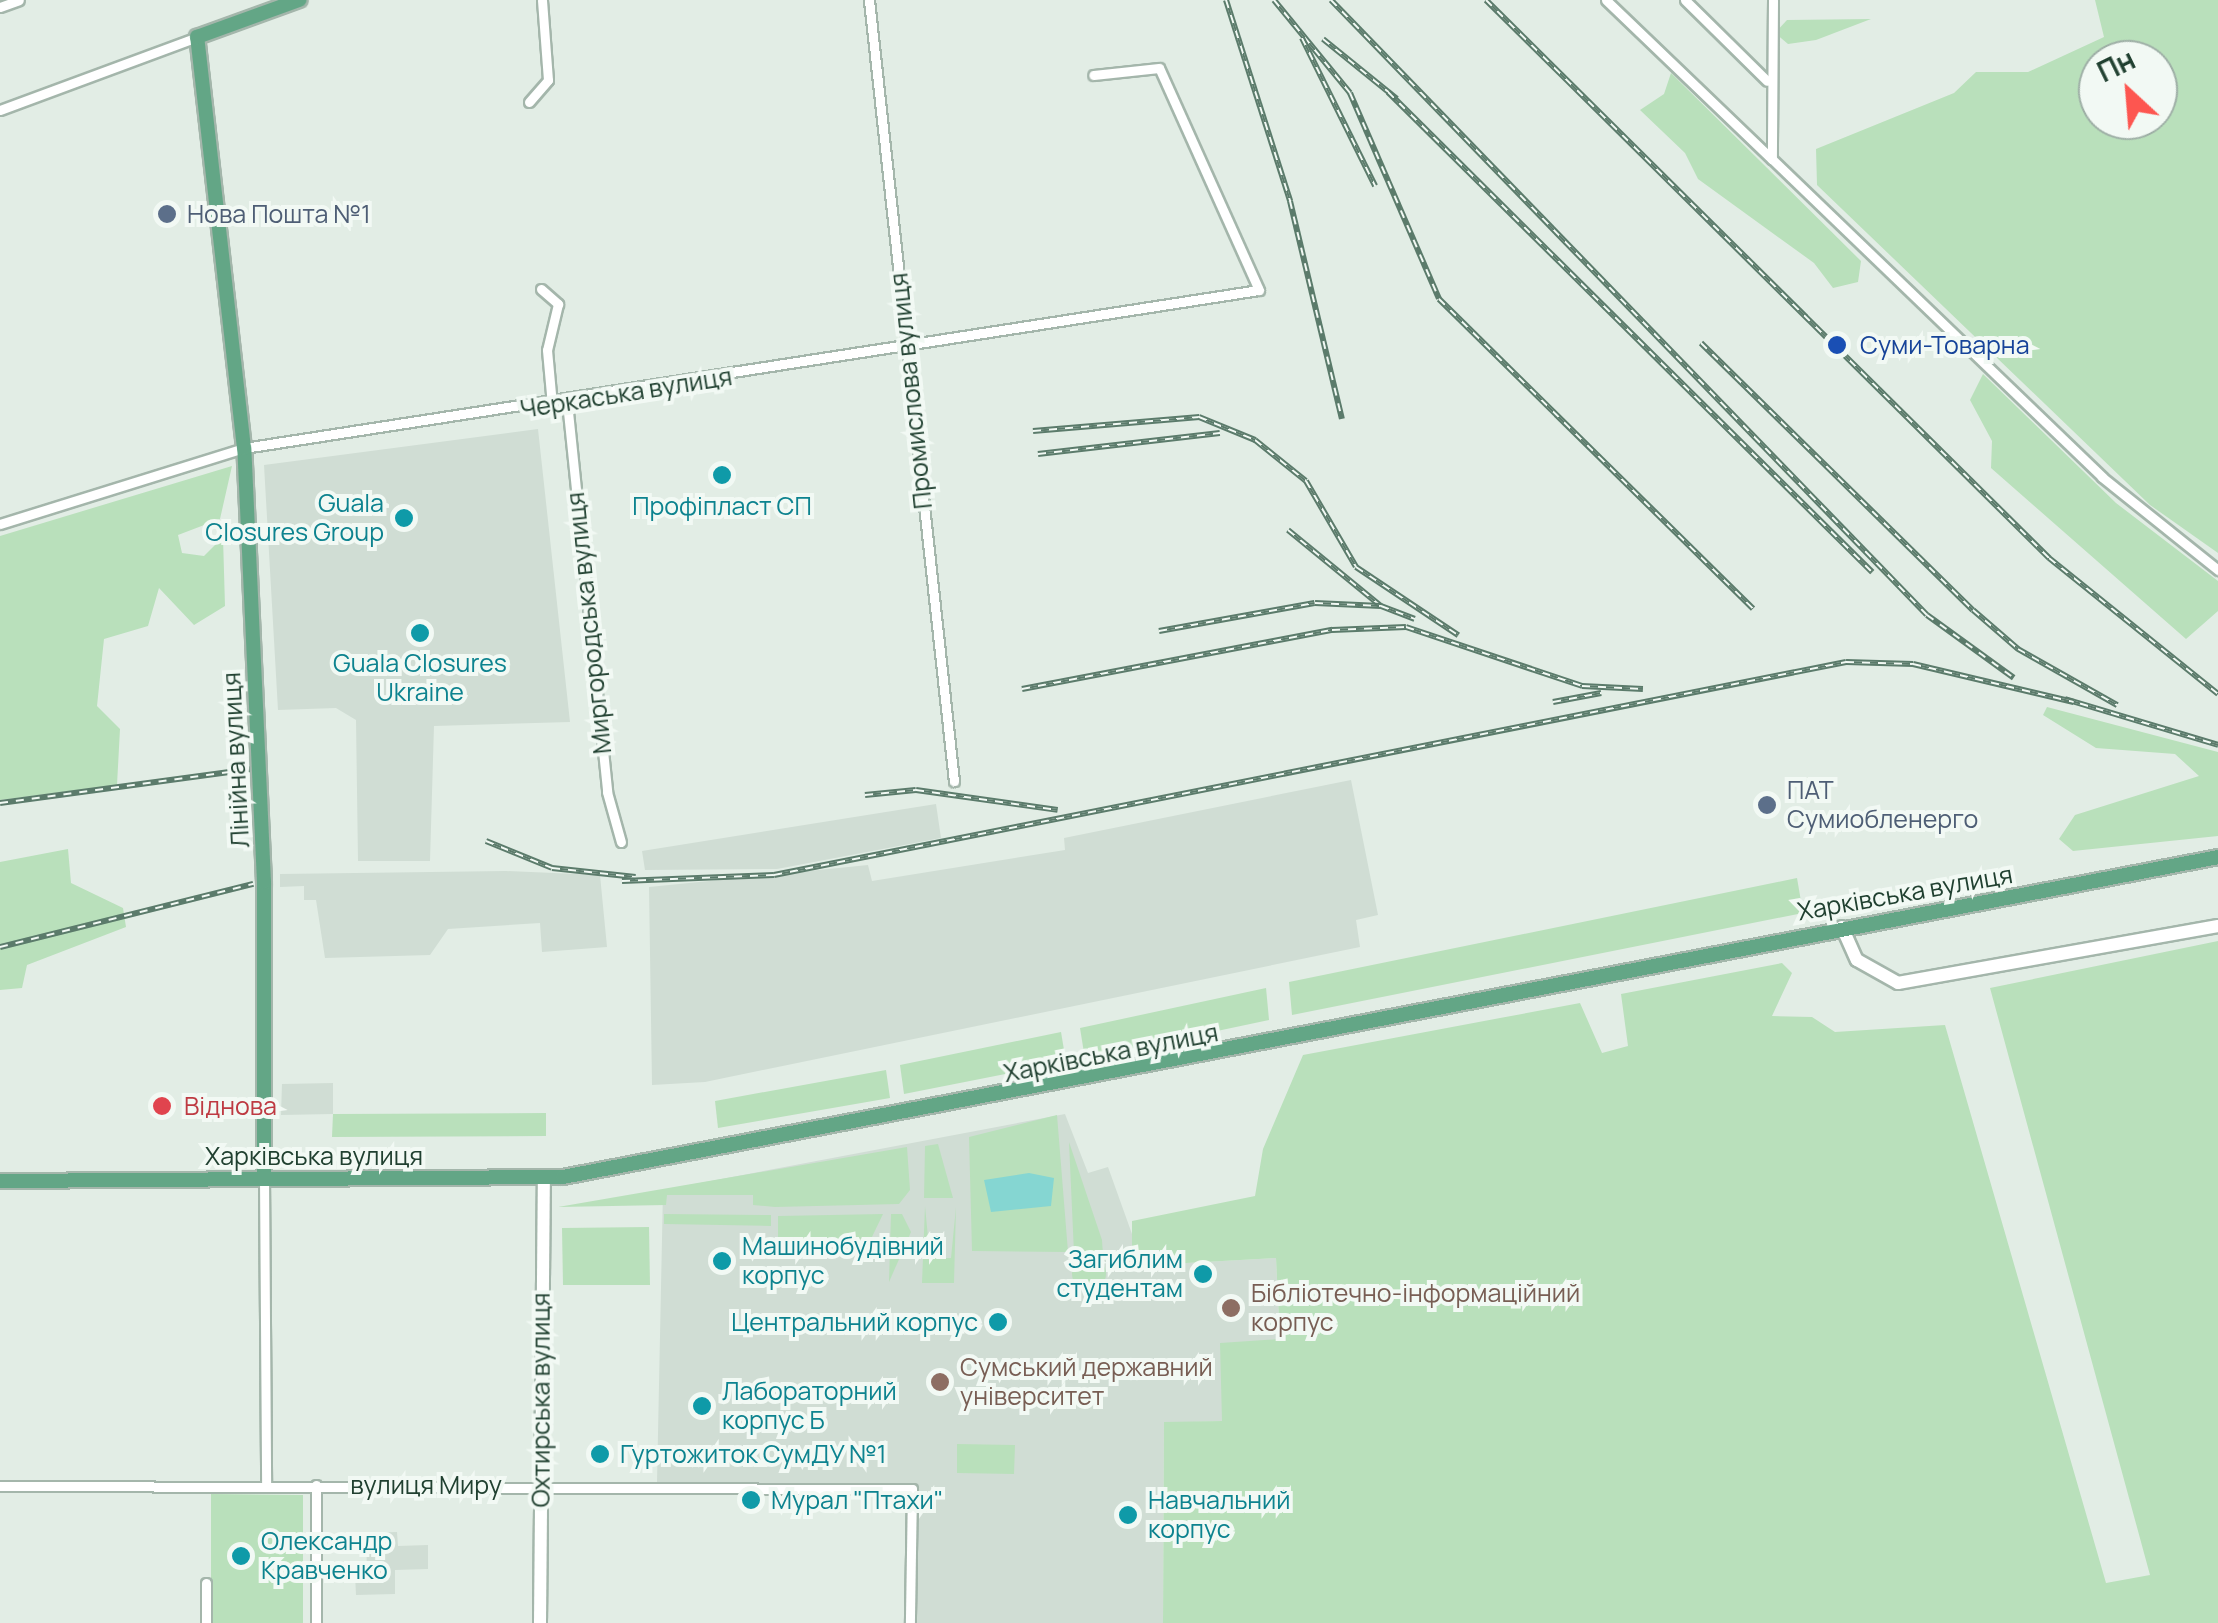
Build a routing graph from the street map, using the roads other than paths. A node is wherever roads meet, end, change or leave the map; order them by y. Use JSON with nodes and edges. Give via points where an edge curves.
{"nodes":[{"id":1,"x":18,"y":0,"type":"edge"},
{"id":2,"x":299,"y":0,"type":"edge"},
{"id":3,"x":542,"y":0,"type":"edge"},
{"id":4,"x":869,"y":0,"type":"edge"},
{"id":5,"x":1606,"y":0,"type":"edge"},
{"id":6,"x":1685,"y":0,"type":"edge"},
{"id":7,"x":1773,"y":0,"type":"edge"},
{"id":8,"x":0,"y":8,"type":"edge"},
{"id":9,"x":197,"y":37,"type":"junction"},
{"id":10,"x":1093,"y":75,"type":"dead end"},
{"id":11,"x":1767,"y":81,"type":"junction"},
{"id":12,"x":529,"y":102,"type":"dead end"},
{"id":13,"x":0,"y":110,"type":"edge"},
{"id":14,"x":1772,"y":159,"type":"junction"},
{"id":15,"x":541,"y":288,"type":"dead end"},
{"id":16,"x":906,"y":352,"type":"junction"},
{"id":17,"x":567,"y":402,"type":"junction"},
{"id":18,"x":552,"y":404,"type":"junction"},
{"id":19,"x":244,"y":448,"type":"junction"},
{"id":20,"x":0,"y":524,"type":"edge"},
{"id":21,"x":2218,"y":570,"type":"edge"},
{"id":22,"x":954,"y":782,"type":"dead end"},
{"id":23,"x":620,"y":842,"type":"dead end"},
{"id":24,"x":2218,"y":857,"type":"edge"},
{"id":25,"x":1842,"y":926,"type":"junction"},
{"id":26,"x":2218,"y":926,"type":"edge"},
{"id":27,"x":264,"y":1178,"type":"junction"},
{"id":28,"x":544,"y":1178,"type":"junction"},
{"id":29,"x":0,"y":1181,"type":"edge"},
{"id":30,"x":266,"y":1484,"type":"junction"},
{"id":31,"x":316,"y":1485,"type":"junction"},
{"id":32,"x":0,"y":1486,"type":"edge"},
{"id":33,"x":541,"y":1486,"type":"junction"},
{"id":34,"x":206,"y":1582,"type":"dead end"},
{"id":35,"x":206,"y":1623,"type":"edge"},
{"id":36,"x":316,"y":1623,"type":"edge"},
{"id":37,"x":540,"y":1623,"type":"edge"},
{"id":38,"x":910,"y":1623,"type":"edge"}],
"edges":[{"from":1,"to":8,"type":"street"},
{"from":2,"to":9,"type":"main road"},
{"from":3,"to":12,"type":"street","via":[[548,80]]},
{"from":4,"to":16,"type":"street","name":"Промислова вулиця"},
{"from":5,"to":14,"type":"street"},
{"from":6,"to":11,"type":"street"},
{"from":7,"to":11,"type":"street"},
{"from":9,"to":13,"type":"street"},
{"from":9,"to":19,"type":"main road","name":"Лінійна вулиця"},
{"from":10,"to":16,"type":"street","name":"Черкаська вулиця","via":[[1160,68],[1259,290]]},
{"from":11,"to":14,"type":"street"},
{"from":14,"to":21,"type":"street","via":[[2089,465]]},
{"from":15,"to":18,"type":"street","via":[[558,304],[547,350]]},
{"from":16,"to":17,"type":"street","name":"Черкаська вулиця"},
{"from":16,"to":22,"type":"street","name":"Промислова вулиця"},
{"from":17,"to":18,"type":"street","name":"Черкаська вулиця"},
{"from":17,"to":23,"type":"street","name":"Миргородська вулиця","via":[[604,772]]},
{"from":18,"to":19,"type":"street","name":"Черкаська вулиця"},
{"from":19,"to":20,"type":"street","name":"Черкаська вулиця"},
{"from":19,"to":27,"type":"main road","name":"Лінійна вулиця","via":[[264,882]]},
{"from":24,"to":25,"type":"main road","name":"Харківська вулиця"},
{"from":25,"to":26,"type":"main road","via":[[1857,960],[1898,983]]},
{"from":25,"to":28,"type":"main road","name":"Харківська вулиця","via":[[980,1102]]},
{"from":27,"to":28,"type":"main road","name":"Харківська вулиця"},
{"from":27,"to":29,"type":"main road","name":"Харківська вулиця"},
{"from":27,"to":30,"type":"street","name":"Лінійна вулиця"},
{"from":28,"to":33,"type":"main road","name":"Охтирська вулиця"},
{"from":30,"to":31,"type":"street","name":"вулиця Миру"},
{"from":30,"to":32,"type":"street","name":"вулиця Миру"},
{"from":31,"to":33,"type":"street","name":"вулиця Миру"},
{"from":31,"to":36,"type":"street"},
{"from":33,"to":37,"type":"main road","name":"Охтирська вулиця"},
{"from":33,"to":38,"type":"street","name":"вулиця Миру","via":[[912,1489]]},
{"from":34,"to":35,"type":"street"}]}
